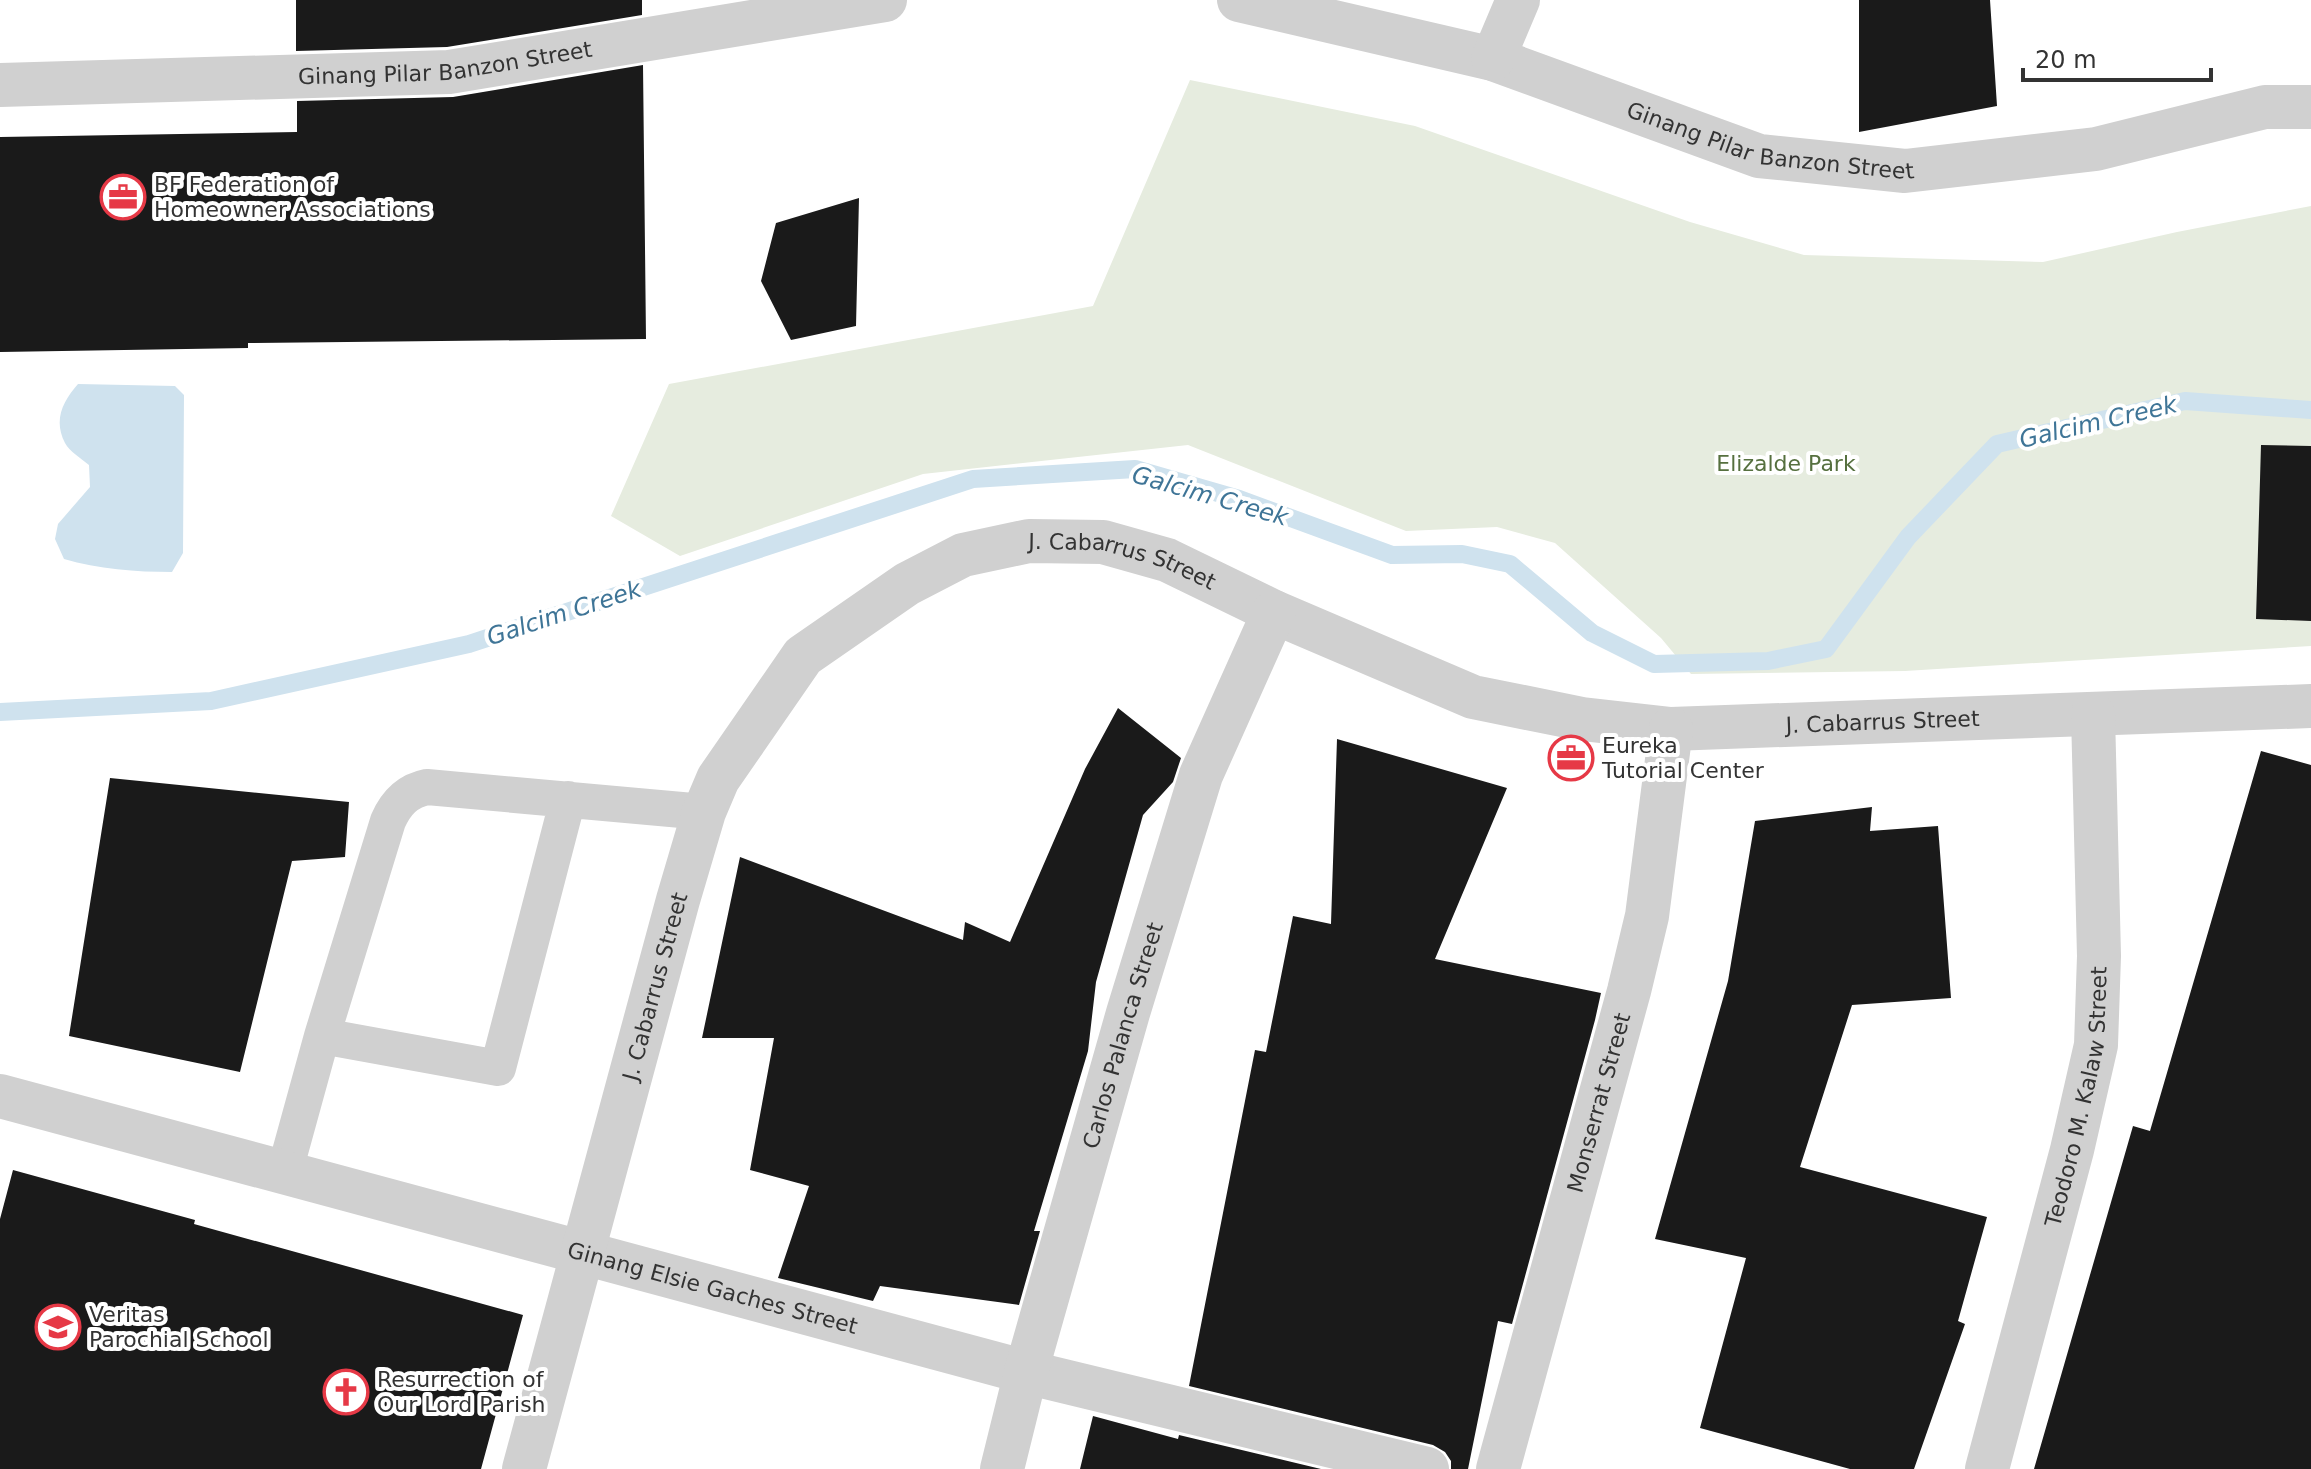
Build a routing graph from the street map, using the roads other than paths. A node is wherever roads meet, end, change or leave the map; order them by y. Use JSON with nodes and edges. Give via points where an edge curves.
{"nodes":[{"id":1,"x":885,"y":0,"type":"edge"},
{"id":2,"x":1239,"y":0,"type":"edge"},
{"id":3,"x":1518,"y":0,"type":"edge"},
{"id":4,"x":1493,"y":59,"type":"junction"},
{"id":5,"x":0,"y":85,"type":"edge"},
{"id":6,"x":2311,"y":107,"type":"edge"},
{"id":7,"x":1274,"y":612,"type":"junction"},
{"id":8,"x":2311,"y":706,"type":"edge"},
{"id":9,"x":2093,"y":714,"type":"junction"},
{"id":10,"x":1671,"y":729,"type":"junction"},
{"id":11,"x":568,"y":799,"type":"junction"},
{"id":12,"x":704,"y":812,"type":"junction"},
{"id":13,"x":322,"y":1036,"type":"junction"},
{"id":14,"x":0,"y":1096,"type":"edge"},
{"id":15,"x":284,"y":1174,"type":"junction"},
{"id":16,"x":582,"y":1253,"type":"junction"},
{"id":17,"x":1026,"y":1372,"type":"junction"},
{"id":18,"x":524,"y":1469,"type":"edge"},
{"id":19,"x":1002,"y":1469,"type":"edge"},
{"id":20,"x":1427,"y":1469,"type":"edge"},
{"id":21,"x":1498,"y":1469,"type":"edge"},
{"id":22,"x":1987,"y":1469,"type":"edge"}],
"edges":[{"from":1,"to":5,"type":"street","name":"Ginang Pilar Banzon Street","via":[[449,72]]},
{"from":2,"to":4,"type":"street","name":"Ginang Pilar Banzon Street"},
{"from":3,"to":4,"type":"street"},
{"from":4,"to":6,"type":"street","name":"Ginang Pilar Banzon Street","via":[[1759,156],[1905,171],[2096,149],[2265,107]]},
{"from":7,"to":10,"type":"street","name":"J. Cabarrus Street","via":[[1473,697],[1582,719]]},
{"from":7,"to":12,"type":"street","name":"J. Cabarrus Street","via":[[1167,560],[1103,542],[1029,541],[963,555],[907,584],[803,656],[718,779]]},
{"from":7,"to":17,"type":"street","name":"Carlos Palanca Street","via":[[1201,775]]},
{"from":8,"to":9,"type":"street","name":"J. Cabarrus Street"},
{"from":9,"to":10,"type":"street","name":"J. Cabarrus Street"},
{"from":9,"to":22,"type":"street","name":"Teodoro M. Kalaw Street","via":[[2096,1045]]},
{"from":10,"to":21,"type":"street","name":"Monserrat Street","via":[[1647,916]]},
{"from":11,"to":12,"type":"lane"},
{"from":11,"to":13,"type":"lane","via":[[427,787],[403,798],[388,821]]},
{"from":11,"to":13,"type":"lane","via":[[498,1068]]},
{"from":12,"to":16,"type":"street","name":"J. Cabarrus Street"},
{"from":13,"to":15,"type":"lane"},
{"from":14,"to":15,"type":"street","name":"Ginang Elsie Gaches Street"},
{"from":15,"to":16,"type":"street","name":"Ginang Elsie Gaches Street"},
{"from":16,"to":17,"type":"street","name":"Ginang Elsie Gaches Street"},
{"from":16,"to":18,"type":"street","name":"J. Cabarrus Street"},
{"from":17,"to":19,"type":"street","name":"Carlos Palanca Street"},
{"from":17,"to":20,"type":"street","name":"Ginang Elsie Gaches Street"}]}
